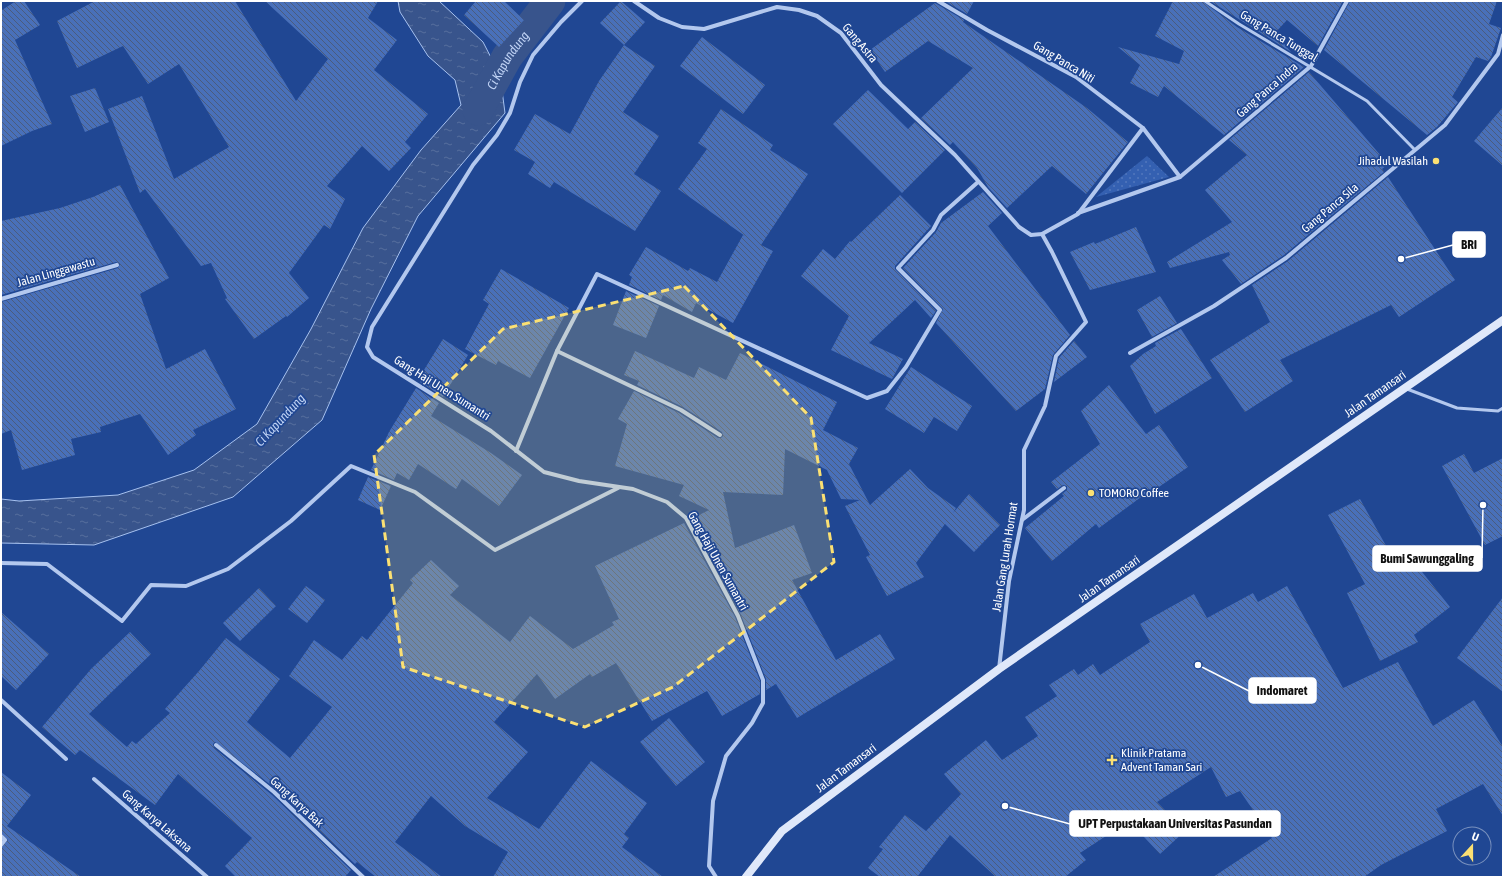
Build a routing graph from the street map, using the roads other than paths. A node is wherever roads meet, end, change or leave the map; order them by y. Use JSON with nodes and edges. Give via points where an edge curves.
{"nodes":[{"id":1,"x":582,"y":1,"type":"edge"},
{"id":2,"x":634,"y":1,"type":"edge"},
{"id":3,"x":938,"y":1,"type":"edge"},
{"id":4,"x":1205,"y":1,"type":"edge"},
{"id":5,"x":1347,"y":1,"type":"edge"},
{"id":6,"x":1503,"y":35,"type":"edge"},
{"id":7,"x":1311,"y":66,"type":"junction"},
{"id":8,"x":1143,"y":128,"type":"junction"},
{"id":9,"x":1415,"y":150,"type":"junction"},
{"id":10,"x":1180,"y":178,"type":"junction"},
{"id":11,"x":978,"y":182,"type":"junction"},
{"id":12,"x":1078,"y":214,"type":"junction"},
{"id":13,"x":1042,"y":234,"type":"junction"},
{"id":14,"x":118,"y":265,"type":"dead end"},
{"id":15,"x":1,"y":299,"type":"edge"},
{"id":16,"x":1503,"y":320,"type":"edge"},
{"id":17,"x":556,"y":351,"type":"junction"},
{"id":18,"x":1130,"y":353,"type":"dead end"},
{"id":19,"x":1405,"y":388,"type":"junction"},
{"id":20,"x":1503,"y":408,"type":"edge"},
{"id":21,"x":720,"y":435,"type":"dead end"},
{"id":22,"x":516,"y":451,"type":"junction"},
{"id":23,"x":619,"y":488,"type":"junction"},
{"id":24,"x":1064,"y":488,"type":"dead end"},
{"id":25,"x":1021,"y":520,"type":"junction"},
{"id":26,"x":1,"y":563,"type":"edge"},
{"id":27,"x":999,"y":669,"type":"junction"},
{"id":28,"x":1,"y":700,"type":"edge"},
{"id":29,"x":216,"y":745,"type":"dead end"},
{"id":30,"x":66,"y":759,"type":"dead end"},
{"id":31,"x":94,"y":779,"type":"dead end"},
{"id":32,"x":1,"y":836,"type":"edge"},
{"id":33,"x":1,"y":845,"type":"edge"},
{"id":34,"x":207,"y":877,"type":"edge"},
{"id":35,"x":363,"y":877,"type":"edge"},
{"id":36,"x":716,"y":877,"type":"edge"},
{"id":37,"x":746,"y":877,"type":"edge"}],
"edges":[{"from":1,"to":22,"type":"street","name":"Gang Haji Unen Sumantri","via":[[533,55],[520,82],[510,114],[473,165],[372,327],[367,347],[373,357],[491,431]]},
{"from":2,"to":11,"type":"street","name":"Gang Astra","via":[[659,18],[682,28],[704,29],[777,7],[800,10],[817,16],[841,33],[881,85],[955,156]]},
{"from":3,"to":8,"type":"street","name":"Gang Panca Niti","via":[[1076,77]]},
{"from":4,"to":7,"type":"lane","name":"Gang Panca Tunggal"},
{"from":5,"to":7,"type":"street","name":"Gang Panca Indra"},
{"from":6,"to":9,"type":"street","name":"Gang Panca Sila","via":[[1498,54],[1478,82],[1445,125]]},
{"from":7,"to":9,"type":"lane","name":"Gang Panca Tunggal","via":[[1367,101]]},
{"from":7,"to":10,"type":"street","name":"Gang Panca Indra"},
{"from":8,"to":10,"type":"street","name":"Gang Panca Niti"},
{"from":8,"to":12,"type":"street"},
{"from":9,"to":18,"type":"street","name":"Gang Panca Sila","via":[[1286,258],[1214,306]]},
{"from":10,"to":12,"type":"street"},
{"from":11,"to":13,"type":"street","name":"Gang Astra","via":[[1019,227],[1032,235]]},
{"from":11,"to":17,"type":"street","via":[[941,214],[933,230],[898,268],[940,310],[906,367],[887,391],[867,398],[597,274]]},
{"from":12,"to":13,"type":"street"},
{"from":13,"to":25,"type":"street","name":"Jalan Gang Lurah Hormat","via":[[1086,322],[1056,356],[1045,406],[1024,450],[1024,510]]},
{"from":14,"to":15,"type":"street","name":"Jalan Linggawastu"},
{"from":16,"to":19,"type":"main road","name":"Jalan Tamansari"},
{"from":17,"to":21,"type":"street","via":[[681,410]]},
{"from":17,"to":22,"type":"street"},
{"from":19,"to":20,"type":"lane","via":[[1457,408],[1498,411]]},
{"from":19,"to":27,"type":"main road","name":"Jalan Tamansari"},
{"from":22,"to":23,"type":"street","name":"Gang Haji Unen Sumantri","via":[[544,472]]},
{"from":23,"to":26,"type":"street","via":[[495,550],[415,492],[351,466],[291,521],[228,569],[186,586],[151,585],[122,621],[47,564]]},
{"from":23,"to":36,"type":"street","name":"Gang Haji Unen Sumantri","via":[[633,489],[667,502],[686,518],[738,616],[763,680],[763,703],[752,723],[726,756],[713,801],[708,866]]},
{"from":24,"to":25,"type":"street"},
{"from":25,"to":27,"type":"street","name":"Jalan Gang Lurah Hormat","via":[[1009,581]]},
{"from":27,"to":37,"type":"main road","name":"Jalan Tamansari","via":[[782,831]]},
{"from":28,"to":30,"type":"street"},
{"from":29,"to":35,"type":"street","name":"Gang Karya Bak","via":[[274,792]]},
{"from":31,"to":34,"type":"street","name":"Gang Karya Laksana"},
{"from":32,"to":33,"type":"street","via":[[6,840]]}]}
